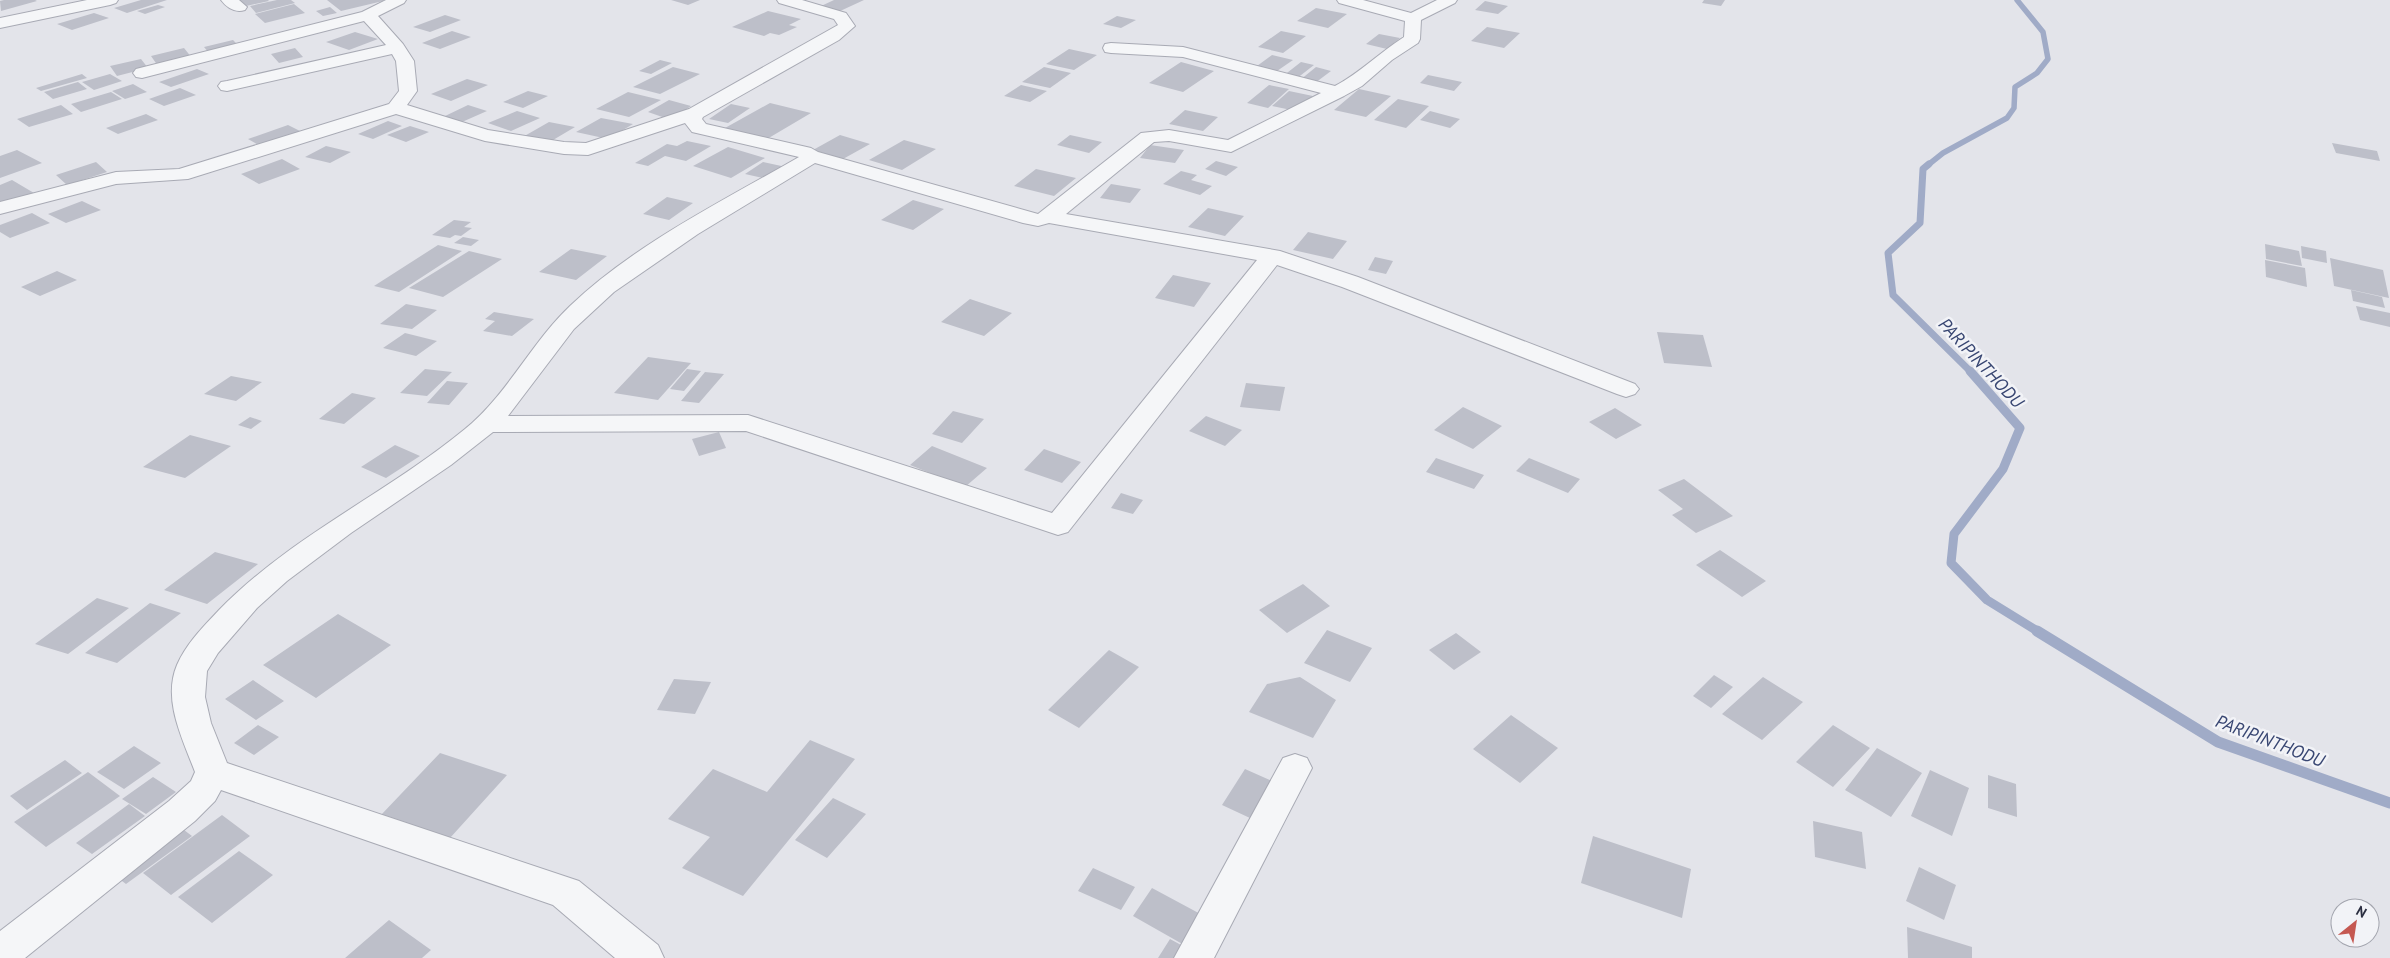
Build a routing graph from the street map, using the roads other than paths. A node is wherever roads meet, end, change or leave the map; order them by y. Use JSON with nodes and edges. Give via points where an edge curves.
{"nodes":[{"id":1,"x":110,"y":0,"type":"edge"},
{"id":2,"x":398,"y":0,"type":"edge"},
{"id":3,"x":786,"y":0,"type":"edge"},
{"id":4,"x":1345,"y":0,"type":"edge"},
{"id":5,"x":1449,"y":0,"type":"edge"},
{"id":6,"x":368,"y":15,"type":"junction"},
{"id":7,"x":1413,"y":18,"type":"junction"},
{"id":8,"x":0,"y":23,"type":"edge"},
{"id":9,"x":397,"y":48,"type":"junction"},
{"id":10,"x":1111,"y":48,"type":"dead end"},
{"id":11,"x":142,"y":73,"type":"dead end"},
{"id":12,"x":227,"y":86,"type":"dead end"},
{"id":13,"x":1338,"y":92,"type":"junction"},
{"id":14,"x":396,"y":108,"type":"junction"},
{"id":15,"x":696,"y":112,"type":"junction"},
{"id":16,"x":811,"y":156,"type":"junction"},
{"id":17,"x":0,"y":208,"type":"edge"},
{"id":18,"x":1049,"y":217,"type":"junction"},
{"id":19,"x":1272,"y":256,"type":"junction"},
{"id":20,"x":1626,"y":389,"type":"dead end"},
{"id":21,"x":487,"y":424,"type":"junction"},
{"id":22,"x":1295,"y":768,"type":"dead end"},
{"id":23,"x":212,"y":773,"type":"junction"},
{"id":24,"x":0,"y":954,"type":"edge"},
{"id":25,"x":644,"y":958,"type":"edge"},
{"id":26,"x":1194,"y":958,"type":"edge"}],
"edges":[{"from":1,"to":8,"type":"street"},
{"from":2,"to":6,"type":"street"},
{"from":3,"to":15,"type":"street","via":[[840,16],[847,26]]},
{"from":4,"to":7,"type":"street"},
{"from":5,"to":7,"type":"street"},
{"from":6,"to":9,"type":"street"},
{"from":6,"to":11,"type":"street"},
{"from":7,"to":13,"type":"street","via":[[1412,39]]},
{"from":9,"to":12,"type":"street"},
{"from":9,"to":14,"type":"street","via":[[405,61],[408,92]]},
{"from":10,"to":13,"type":"street","via":[[1183,52]]},
{"from":13,"to":18,"type":"street","via":[[1230,146],[1167,135],[1148,137]]},
{"from":14,"to":15,"type":"street","via":[[485,135],[588,149]]},
{"from":14,"to":17,"type":"street","via":[[181,175],[116,178]]},
{"from":15,"to":16,"type":"street","via":[[692,120],[699,128]]},
{"from":16,"to":18,"type":"street","via":[[1023,217],[1038,220]]},
{"from":16,"to":21,"type":"street","via":[[631,270],[579,310],[537,358]]},
{"from":18,"to":19,"type":"street"},
{"from":19,"to":20,"type":"street","via":[[1350,282]]},
{"from":19,"to":21,"type":"street","via":[[1058,525],[748,423]]},
{"from":21,"to":23,"type":"street","via":[[291,562],[258,590],[205,645],[191,671],[189,701]]},
{"from":22,"to":26,"type":"street"},
{"from":23,"to":24,"type":"street","via":[[203,791],[182,812]]},
{"from":23,"to":25,"type":"street","via":[[566,893]]}]}
